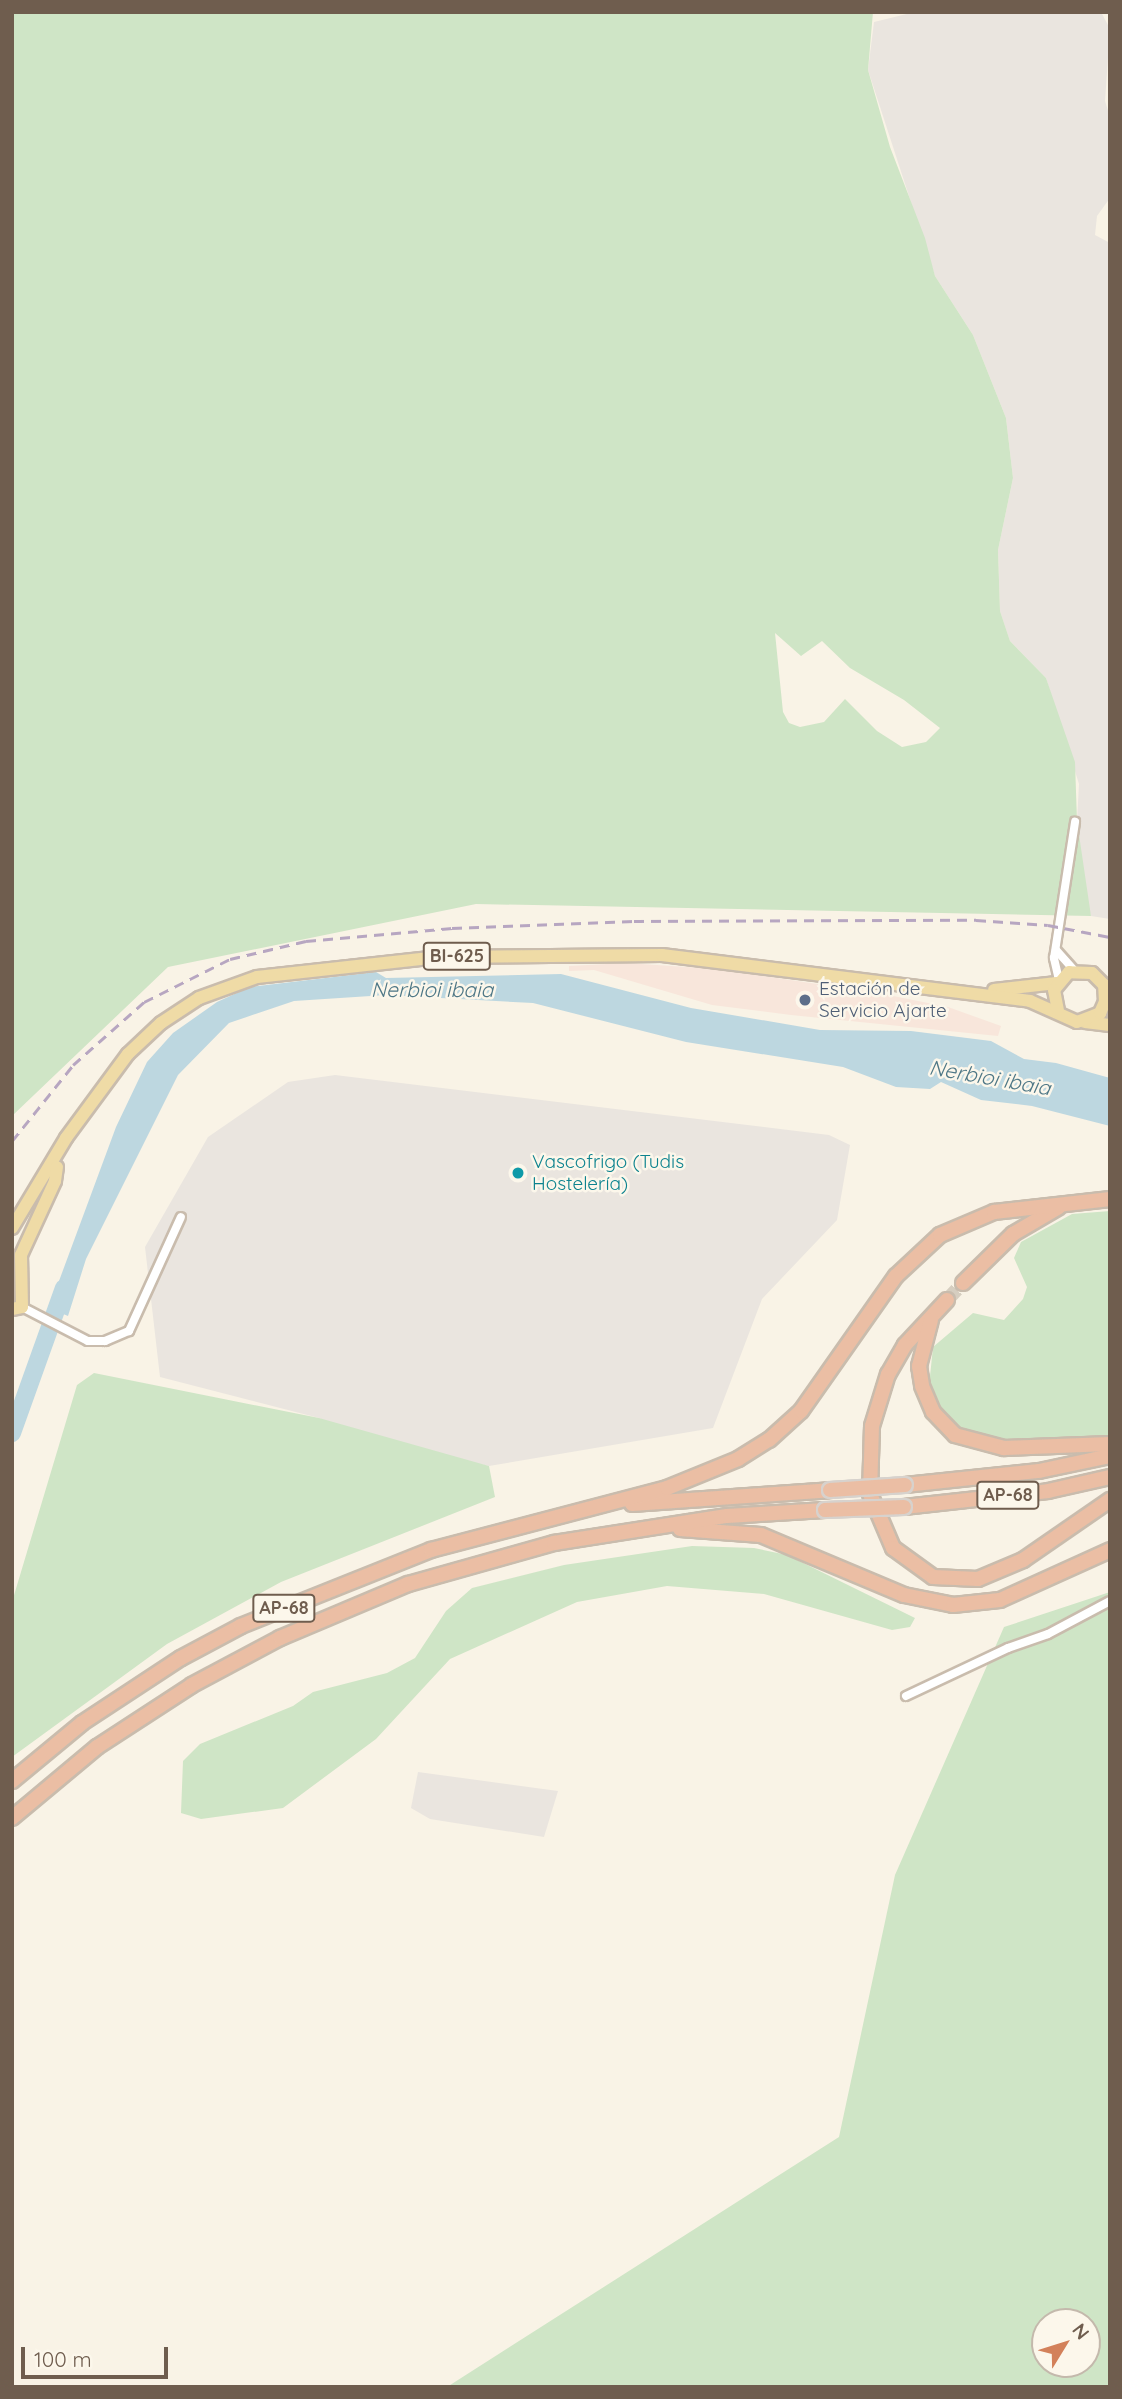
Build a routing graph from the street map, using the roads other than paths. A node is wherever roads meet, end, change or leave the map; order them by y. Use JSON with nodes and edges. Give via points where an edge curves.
{"nodes":[{"id":1,"x":1076,"y":822,"type":"dead end"},
{"id":2,"x":1055,"y":947,"type":"junction"},
{"id":3,"x":1074,"y":970,"type":"junction"},
{"id":4,"x":1092,"y":973,"type":"junction"},
{"id":5,"x":1110,"y":974,"type":"edge"},
{"id":6,"x":1058,"y":982,"type":"junction"},
{"id":7,"x":959,"y":991,"type":"junction"},
{"id":8,"x":1108,"y":993,"type":"edge"},
{"id":9,"x":1058,"y":1010,"type":"junction"},
{"id":10,"x":1085,"y":1022,"type":"junction"},
{"id":11,"x":1110,"y":1025,"type":"edge"},
{"id":12,"x":74,"y":1129,"type":"junction"},
{"id":13,"x":57,"y":1167,"type":"junction"},
{"id":14,"x":1110,"y":1199,"type":"edge"},
{"id":15,"x":27,"y":1202,"type":"junction"},
{"id":16,"x":1070,"y":1202,"type":"junction"},
{"id":17,"x":181,"y":1217,"type":"dead end"},
{"id":18,"x":12,"y":1228,"type":"edge"},
{"id":19,"x":12,"y":1238,"type":"edge"},
{"id":20,"x":12,"y":1254,"type":"edge"},
{"id":21,"x":963,"y":1283,"type":"tunnel mouth"},
{"id":22,"x":17,"y":1285,"type":"edge"},
{"id":23,"x":17,"y":1308,"type":"edge"},
{"id":24,"x":1110,"y":1444,"type":"edge"},
{"id":25,"x":1110,"y":1456,"type":"edge"},
{"id":26,"x":1110,"y":1477,"type":"edge"},
{"id":27,"x":1110,"y":1500,"type":"edge"},
{"id":28,"x":592,"y":1508,"type":"junction"},
{"id":29,"x":651,"y":1527,"type":"junction"},
{"id":30,"x":1110,"y":1550,"type":"edge"},
{"id":31,"x":1110,"y":1601,"type":"edge"},
{"id":32,"x":906,"y":1696,"type":"dead end"},
{"id":33,"x":12,"y":1781,"type":"edge"},
{"id":34,"x":12,"y":1818,"type":"edge"}],
"edges":[{"from":1,"to":2,"type":"street"},
{"from":2,"to":3,"type":"street","via":[[1058,958]]},
{"from":2,"to":6,"type":"street"},
{"from":3,"to":4,"type":"main road"},
{"from":3,"to":6,"type":"main road"},
{"from":4,"to":5,"type":"main road"},
{"from":4,"to":8,"type":"main road"},
{"from":6,"to":7,"type":"main road","number":"BI-625"},
{"from":6,"to":9,"type":"main road","via":[[1054,995]]},
{"from":7,"to":9,"type":"main road","number":"BI-625","via":[[1030,1001]]},
{"from":7,"to":12,"type":"main road","number":"BI-625","via":[[616,953],[439,957],[293,970],[219,989],[161,1023],[114,1070]]},
{"from":8,"to":10,"type":"main road","via":[[1100,1013]]},
{"from":9,"to":10,"type":"main road","via":[[1069,1020]]},
{"from":10,"to":11,"type":"main road"},
{"from":12,"to":13,"type":"main road"},
{"from":12,"to":15,"type":"main road","number":"BI-625"},
{"from":13,"to":20,"type":"main road"},
{"from":13,"to":22,"type":"main road","via":[[55,1181],[20,1255]]},
{"from":14,"to":16,"type":"highway"},
{"from":15,"to":18,"type":"main road","number":"BI-625"},
{"from":15,"to":19,"type":"main road"},
{"from":16,"to":21,"type":"highway","via":[[1013,1234]]},
{"from":16,"to":28,"type":"highway","via":[[994,1212],[949,1229],[896,1276],[822,1384],[769,1440],[703,1476]]},
{"from":17,"to":23,"type":"street","via":[[129,1331],[105,1341],[71,1334]]},
{"from":22,"to":23,"type":"main road"},
{"from":24,"to":27,"type":"highway","via":[[1004,1448],[965,1440],[945,1428],[926,1399],[919,1367],[926,1332],[944,1303],[905,1345],[888,1374],[872,1426],[870,1494],[892,1548],[933,1577],[978,1579],[1023,1559]]},
{"from":25,"to":28,"type":"highway","number":"AP-68","bridge":true,"via":[[1039,1471],[905,1485]]},
{"from":26,"to":29,"type":"highway","number":"AP-68","bridge":true,"via":[[1048,1491],[904,1507],[727,1516]]},
{"from":28,"to":33,"type":"highway","number":"AP-68","via":[[485,1532],[431,1550],[241,1626],[181,1658],[82,1724]]},
{"from":29,"to":30,"type":"highway","via":[[761,1535],[904,1595],[953,1605],[1000,1600]]},
{"from":29,"to":34,"type":"highway","number":"AP-68","via":[[486,1560],[408,1584],[316,1621],[216,1672],[118,1733]]},
{"from":31,"to":32,"type":"street","via":[[1048,1634]]}]}
